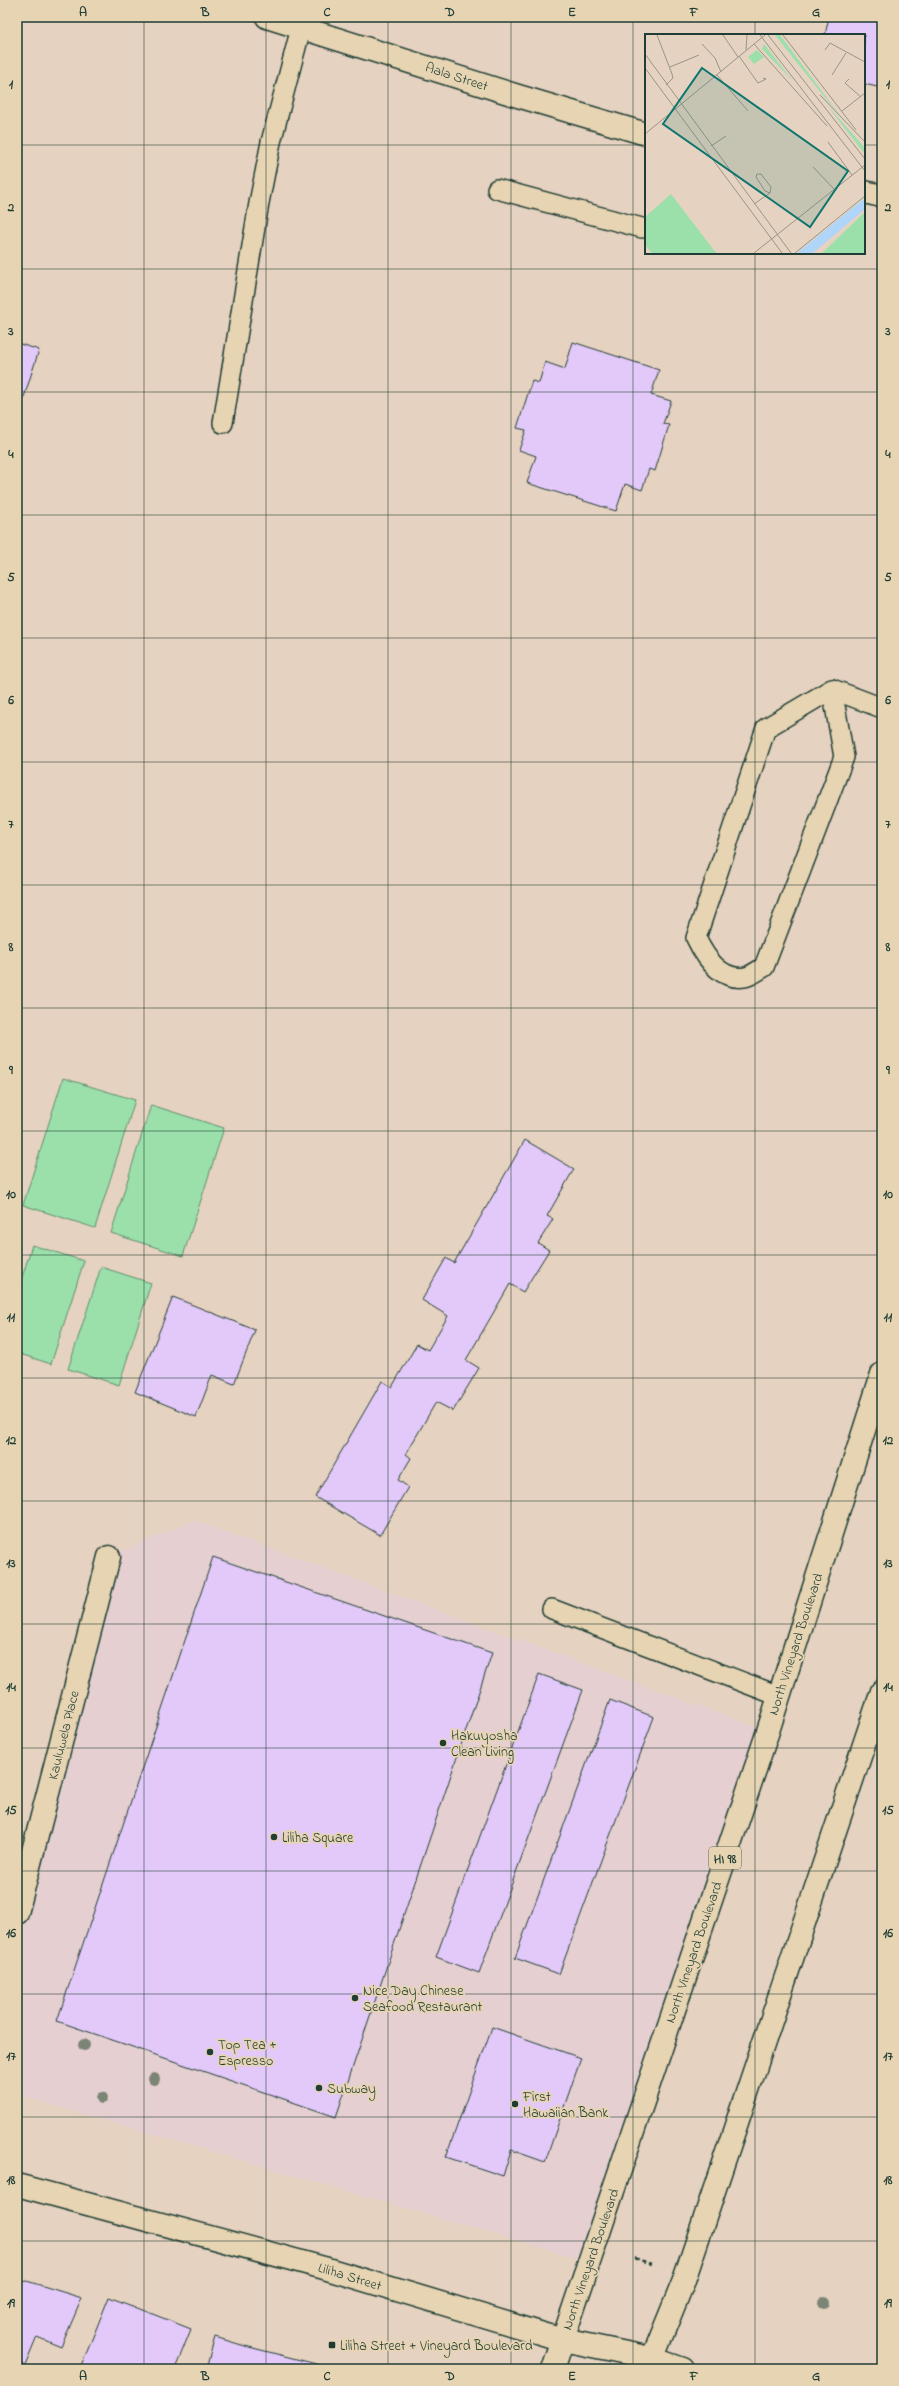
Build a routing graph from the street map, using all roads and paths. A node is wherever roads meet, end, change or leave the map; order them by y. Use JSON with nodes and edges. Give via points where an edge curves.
{"nodes":[{"id":1,"x":267,"y":17,"type":"edge"},
{"id":2,"x":301,"y":28,"type":"junction"},
{"id":3,"x":645,"y":134,"type":"edge"},
{"id":4,"x":497,"y":189,"type":"dead end"},
{"id":5,"x":865,"y":192,"type":"edge"},
{"id":6,"x":882,"y":196,"type":"edge"},
{"id":7,"x":642,"y":228,"type":"dead end"},
{"id":8,"x":223,"y":423,"type":"dead end"},
{"id":9,"x":832,"y":689,"type":"junction"},
{"id":10,"x":882,"y":708,"type":"edge"},
{"id":11,"x":882,"y":1374,"type":"edge"},
{"id":12,"x":109,"y":1557,"type":"dead end"},
{"id":13,"x":552,"y":1609,"type":"dead end"},
{"id":14,"x":882,"y":1691,"type":"edge"},
{"id":15,"x":779,"y":1696,"type":"junction"},
{"id":16,"x":17,"y":1913,"type":"edge"},
{"id":17,"x":17,"y":2185,"type":"edge"},
{"id":18,"x":635,"y":2258,"type":"dead end"},
{"id":19,"x":651,"y":2264,"type":"dead end"},
{"id":20,"x":563,"y":2340,"type":"junction"},
{"id":21,"x":650,"y":2363,"type":"edge"},
{"id":22,"x":553,"y":2369,"type":"edge"},
{"id":23,"x":683,"y":2369,"type":"edge"}],
"edges":[{"from":1,"to":2,"type":"main road","name":"Aala Street"},
{"from":2,"to":3,"type":"main road","name":"Aala Street"},
{"from":2,"to":8,"type":"lane","via":[[271,142]]},
{"from":4,"to":7,"type":"lane"},
{"from":5,"to":6,"type":"main road"},
{"from":9,"to":9,"type":"lane","via":[[766,728],[696,938],[706,960],[725,974],[746,977],[764,967],[844,756]]},
{"from":9,"to":10,"type":"lane"},
{"from":11,"to":15,"type":"main road","name":"North Vineyard Boulevard","number":"HI 98"},
{"from":12,"to":16,"type":"main road","name":"Kauluwela Place"},
{"from":13,"to":15,"type":"lane"},
{"from":14,"to":21,"type":"main road","via":[[683,2283]]},
{"from":15,"to":20,"type":"main road","name":"North Vineyard Boulevard","number":"HI 98"},
{"from":17,"to":20,"type":"main road","name":"Liliha Street","via":[[324,2268]]},
{"from":18,"to":19,"type":"path"},
{"from":20,"to":21,"type":"main road","name":"Liliha Street"},
{"from":20,"to":22,"type":"main road","name":"North Vineyard Boulevard","number":"HI 98"},
{"from":21,"to":23,"type":"main road","name":"Liliha Street"}]}
